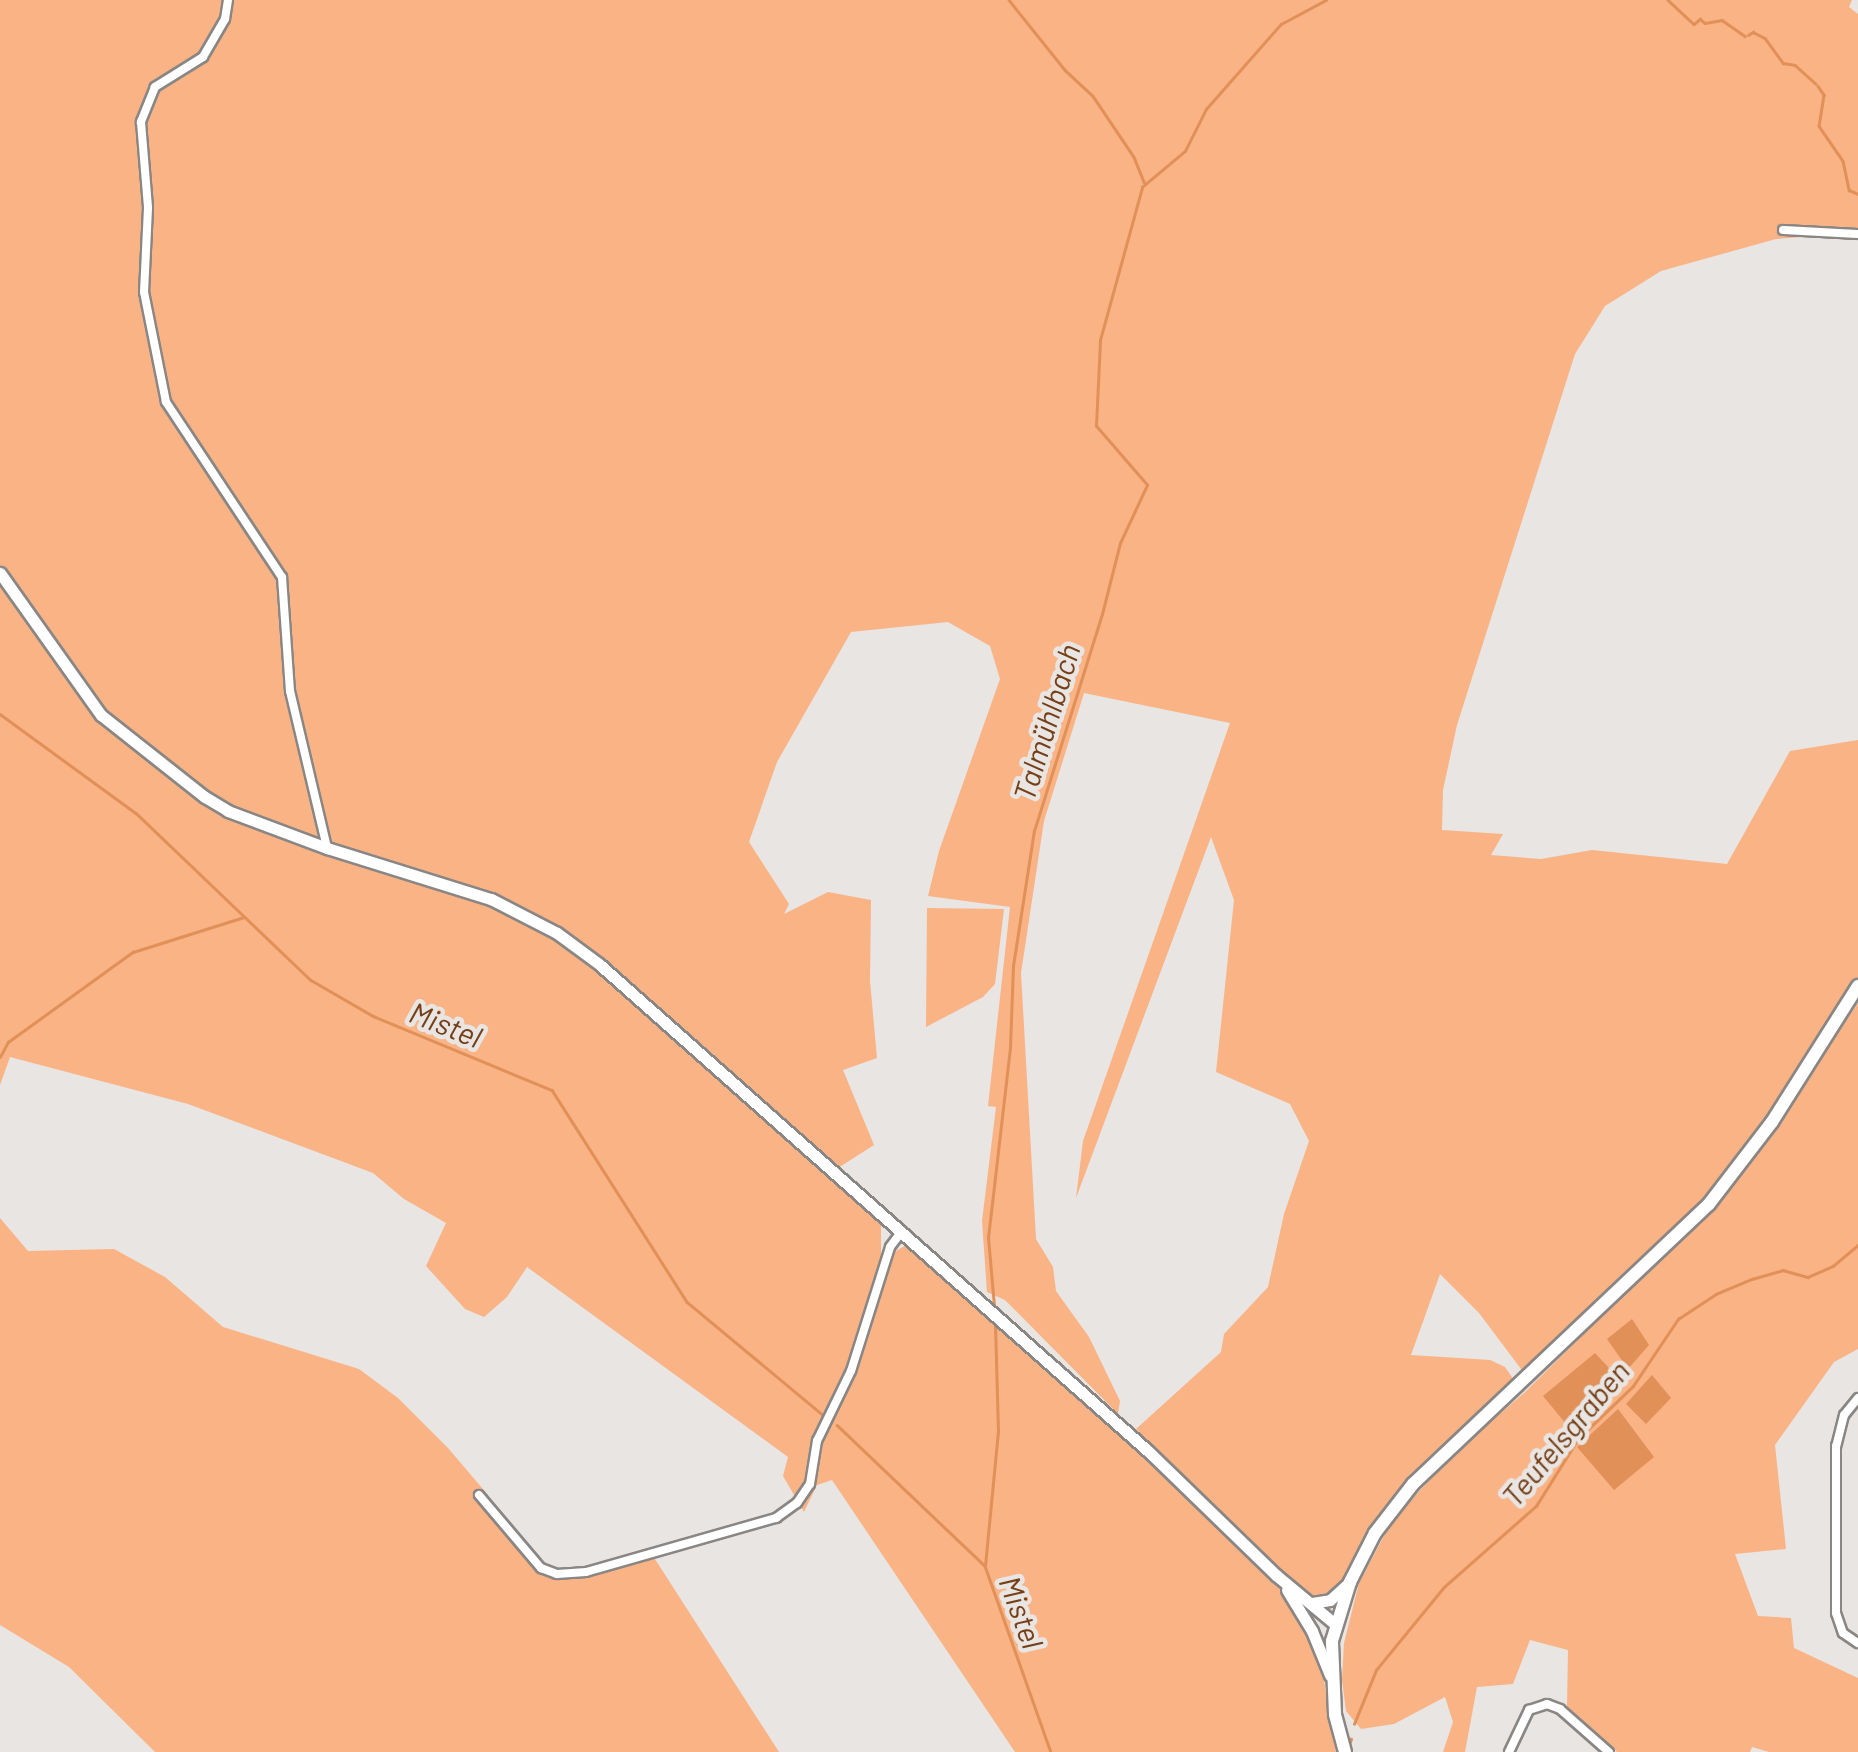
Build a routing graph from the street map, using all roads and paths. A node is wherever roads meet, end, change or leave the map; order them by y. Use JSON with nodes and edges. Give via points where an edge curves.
{"nodes":[{"id":1,"x":228,"y":0,"type":"edge"},
{"id":2,"x":1782,"y":230,"type":"dead end"},
{"id":3,"x":1858,"y":234,"type":"edge"},
{"id":4,"x":0,"y":572,"type":"edge"},
{"id":5,"x":327,"y":848,"type":"junction"},
{"id":6,"x":1858,"y":986,"type":"edge"},
{"id":7,"x":902,"y":1232,"type":"junction"},
{"id":8,"x":1858,"y":1398,"type":"edge"},
{"id":9,"x":479,"y":1494,"type":"dead end"},
{"id":10,"x":1276,"y":1576,"type":"junction"},
{"id":11,"x":1350,"y":1582,"type":"junction"},
{"id":12,"x":1309,"y":1603,"type":"junction"},
{"id":13,"x":1305,"y":1618,"type":"junction"},
{"id":14,"x":1334,"y":1626,"type":"junction"},
{"id":15,"x":1858,"y":1643,"type":"edge"},
{"id":16,"x":1332,"y":1680,"type":"junction"},
{"id":17,"x":1345,"y":1752,"type":"edge"},
{"id":18,"x":1509,"y":1752,"type":"edge"},
{"id":19,"x":1608,"y":1752,"type":"edge"}],
"edges":[{"from":1,"to":5,"type":"street","via":[[203,57],[155,87],[141,122],[148,208],[144,292],[166,402],[282,577],[290,691]]},
{"from":2,"to":3,"type":"street"},
{"from":4,"to":5,"type":"main road","via":[[100,715],[228,811]]},
{"from":5,"to":7,"type":"main road","via":[[464,888],[558,933]]},
{"from":6,"to":11,"type":"main road","via":[[1772,1122],[1709,1204],[1413,1484],[1375,1533]]},
{"from":7,"to":9,"type":"street","via":[[890,1247],[850,1371],[817,1441],[810,1484],[776,1518],[586,1572],[557,1574],[541,1568]]},
{"from":7,"to":10,"type":"main road","via":[[1230,1526]]},
{"from":8,"to":15,"type":"street","via":[[1844,1415],[1836,1446],[1836,1613],[1843,1633]]},
{"from":10,"to":12,"type":"main road"},
{"from":10,"to":13,"type":"main road"},
{"from":11,"to":12,"type":"main road","via":[[1330,1600]]},
{"from":11,"to":14,"type":"main road"},
{"from":12,"to":14,"type":"main road"},
{"from":13,"to":14,"type":"main road"},
{"from":13,"to":16,"type":"main road"},
{"from":14,"to":16,"type":"main road"},
{"from":16,"to":17,"type":"main road"},
{"from":18,"to":19,"type":"street","via":[[1528,1710],[1547,1704]]}]}
